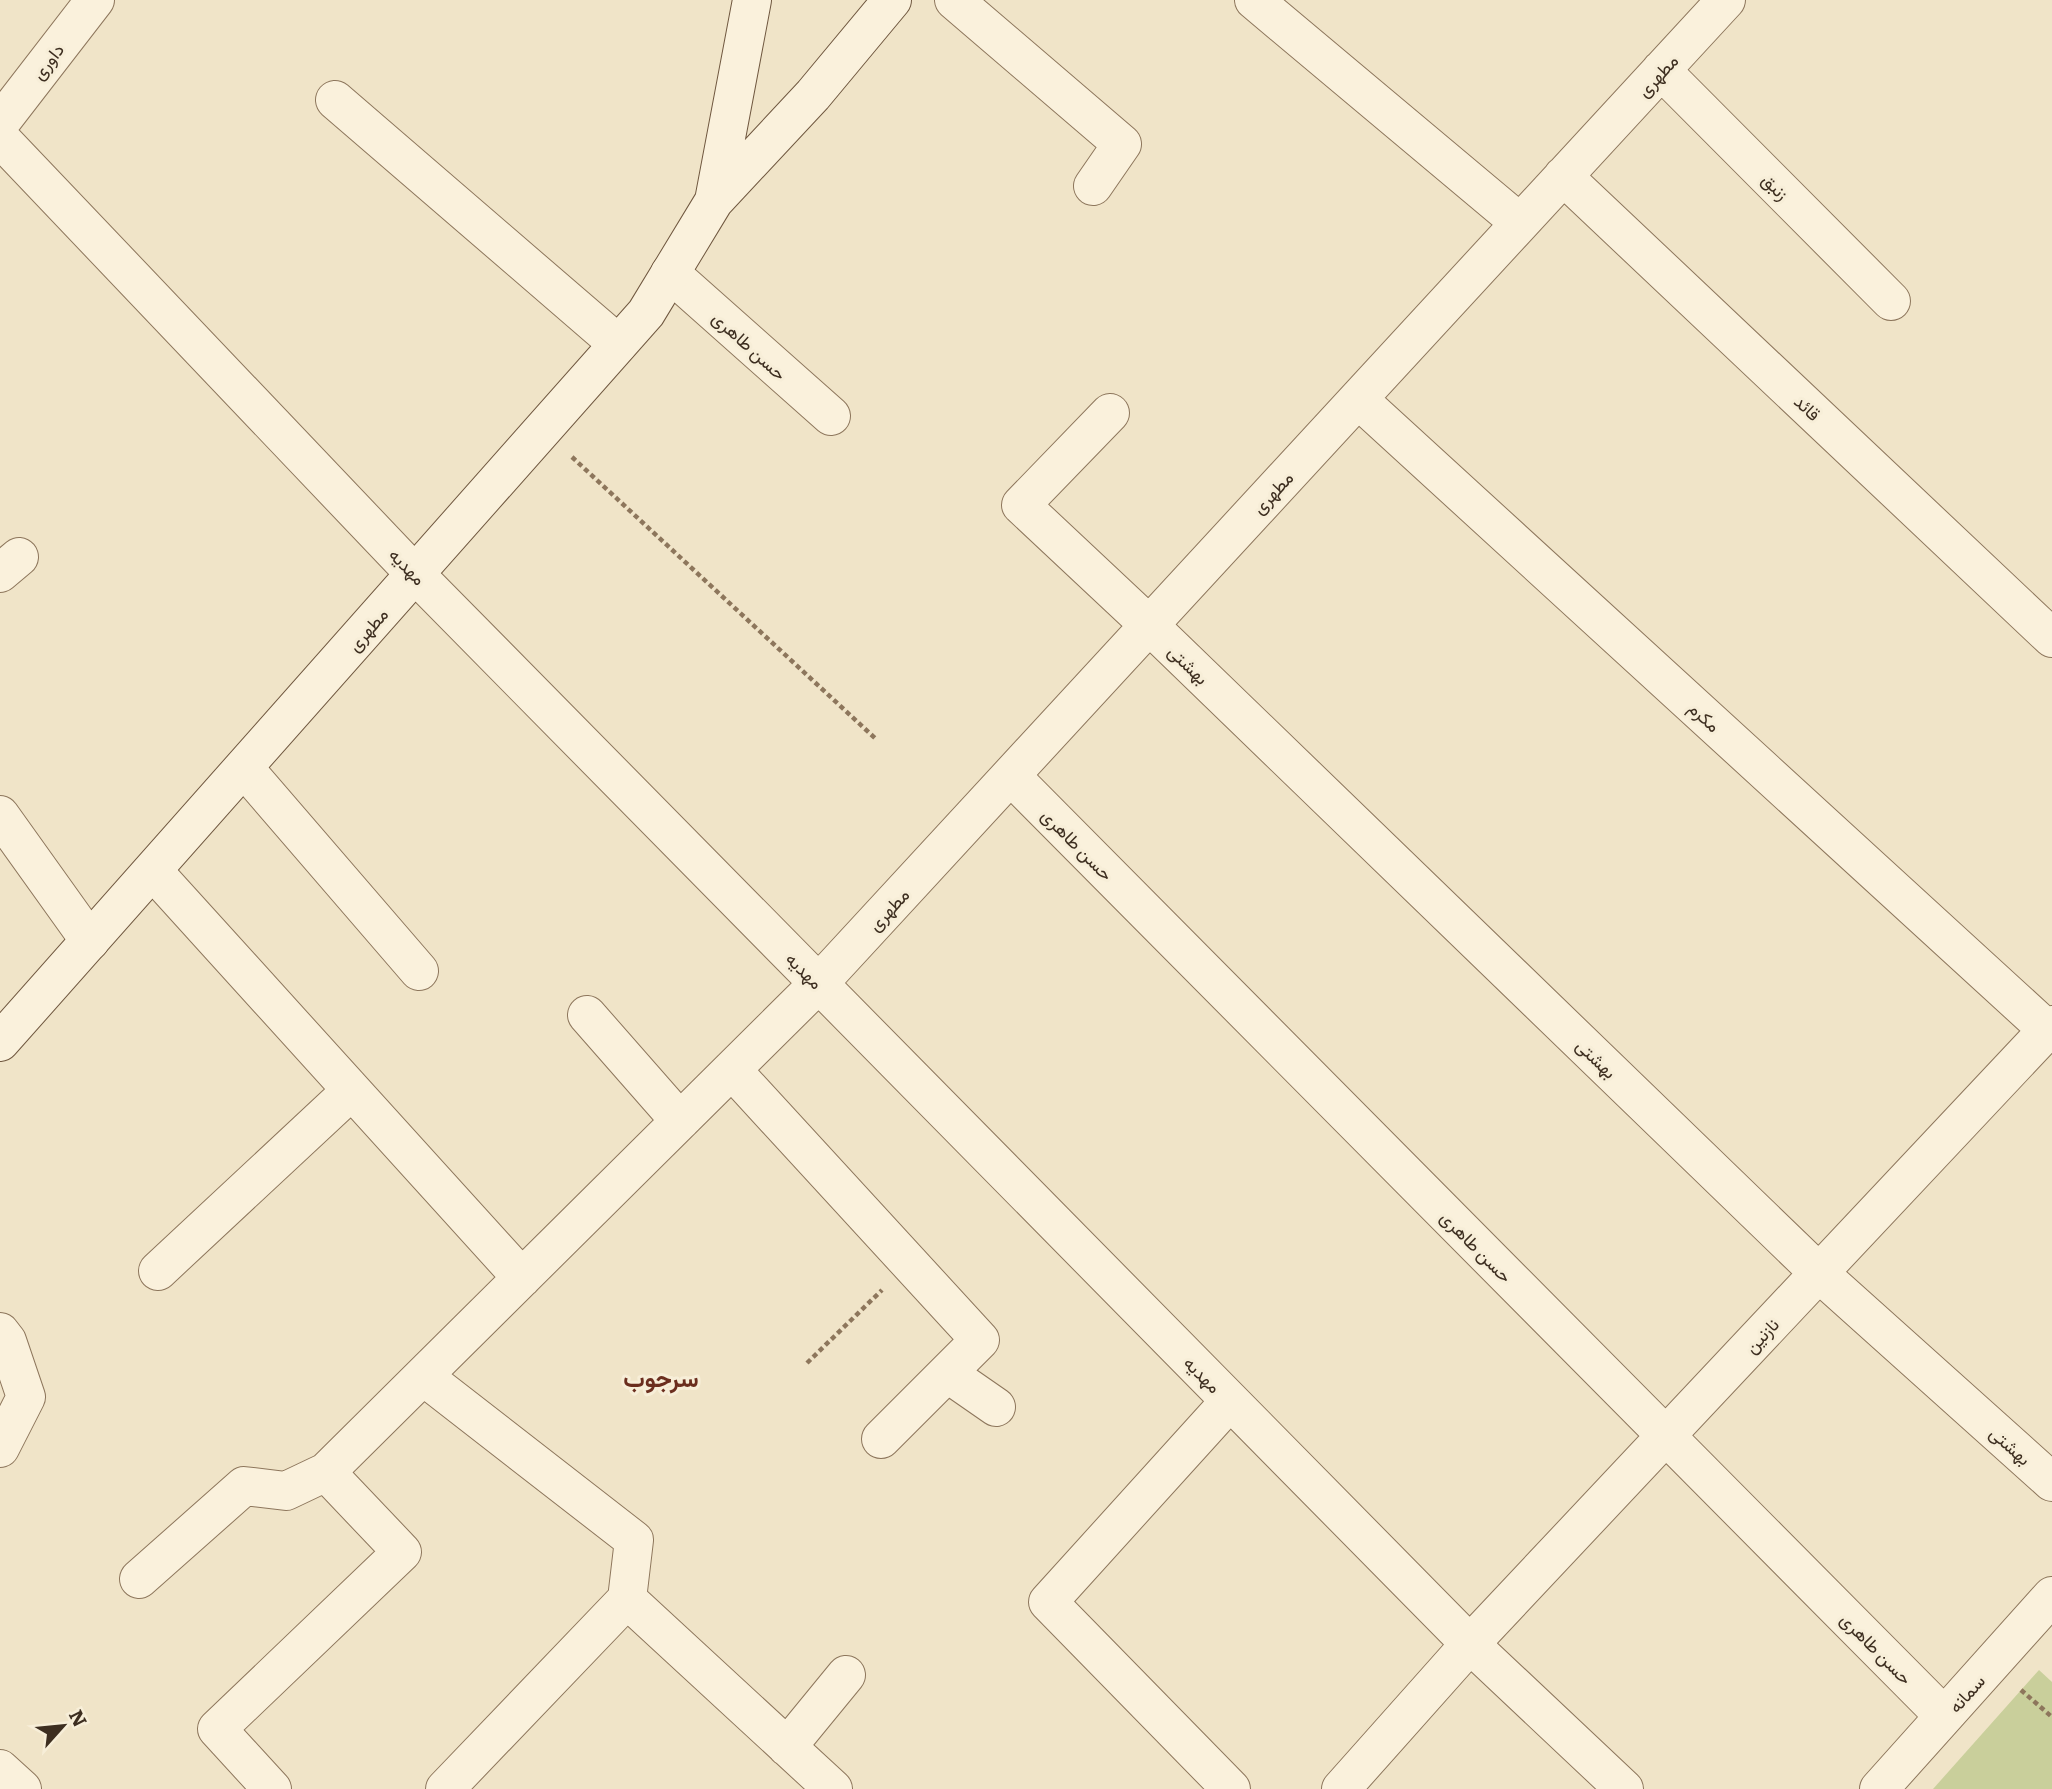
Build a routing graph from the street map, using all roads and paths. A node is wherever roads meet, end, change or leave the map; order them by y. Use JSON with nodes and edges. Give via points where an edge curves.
{"nodes":[{"id":1,"x":95,"y":0,"type":"edge"},
{"id":2,"x":752,"y":0,"type":"edge"},
{"id":3,"x":892,"y":0,"type":"edge"},
{"id":4,"x":954,"y":0,"type":"edge"},
{"id":5,"x":1254,"y":0,"type":"edge"},
{"id":6,"x":1726,"y":0,"type":"edge"},
{"id":7,"x":1661,"y":70,"type":"junction"},
{"id":8,"x":335,"y":100,"type":"dead end"},
{"id":9,"x":0,"y":123,"type":"edge"},
{"id":10,"x":0,"y":138,"type":"edge"},
{"id":11,"x":1563,"y":176,"type":"junction"},
{"id":12,"x":1093,"y":186,"type":"dead end"},
{"id":13,"x":714,"y":201,"type":"junction"},
{"id":14,"x":1520,"y":223,"type":"junction"},
{"id":15,"x":670,"y":274,"type":"junction"},
{"id":16,"x":1891,"y":301,"type":"dead end"},
{"id":17,"x":618,"y":344,"type":"junction"},
{"id":18,"x":1358,"y":399,"type":"junction"},
{"id":19,"x":1110,"y":413,"type":"dead end"},
{"id":20,"x":831,"y":416,"type":"dead end"},
{"id":21,"x":543,"y":430,"type":"junction"},
{"id":22,"x":415,"y":574,"type":"junction"},
{"id":23,"x":1149,"y":625,"type":"junction"},
{"id":24,"x":2052,"y":638,"type":"edge"},
{"id":25,"x":877,"y":740,"type":"dead end"},
{"id":26,"x":244,"y":768,"type":"junction"},
{"id":27,"x":1011,"y":776,"type":"junction"},
{"id":28,"x":0,"y":815,"type":"edge"},
{"id":29,"x":153,"y":871,"type":"junction"},
{"id":30,"x":90,"y":941,"type":"junction"},
{"id":31,"x":419,"y":971,"type":"dead end"},
{"id":32,"x":819,"y":984,"type":"junction"},
{"id":33,"x":587,"y":1015,"type":"dead end"},
{"id":34,"x":2051,"y":1029,"type":"edge"},
{"id":35,"x":0,"y":1042,"type":"edge"},
{"id":36,"x":732,"y":1070,"type":"junction"},
{"id":37,"x":351,"y":1091,"type":"junction"},
{"id":38,"x":680,"y":1121,"type":"junction"},
{"id":39,"x":909,"y":1264,"type":"junction"},
{"id":40,"x":158,"y":1270,"type":"dead end"},
{"id":41,"x":1819,"y":1273,"type":"junction"},
{"id":42,"x":522,"y":1278,"type":"junction"},
{"id":43,"x":0,"y":1332,"type":"edge"},
{"id":44,"x":807,"y":1363,"type":"dead end"},
{"id":45,"x":947,"y":1373,"type":"junction"},
{"id":46,"x":423,"y":1376,"type":"junction"},
{"id":47,"x":1230,"y":1401,"type":"junction"},
{"id":48,"x":996,"y":1407,"type":"dead end"},
{"id":49,"x":1665,"y":1436,"type":"junction"},
{"id":50,"x":881,"y":1439,"type":"dead end"},
{"id":51,"x":0,"y":1448,"type":"edge"},
{"id":52,"x":326,"y":1472,"type":"junction"},
{"id":53,"x":2052,"y":1482,"type":"edge"},
{"id":54,"x":139,"y":1579,"type":"dead end"},
{"id":55,"x":2052,"y":1596,"type":"edge"},
{"id":56,"x":627,"y":1599,"type":"junction"},
{"id":57,"x":1470,"y":1644,"type":"junction"},
{"id":58,"x":846,"y":1675,"type":"dead end"},
{"id":59,"x":1944,"y":1716,"type":"junction"},
{"id":60,"x":787,"y":1747,"type":"junction"},
{"id":61,"x":0,"y":1769,"type":"edge"},
{"id":62,"x":22,"y":1789,"type":"edge"},
{"id":63,"x":272,"y":1789,"type":"edge"},
{"id":64,"x":445,"y":1789,"type":"edge"},
{"id":65,"x":833,"y":1789,"type":"edge"},
{"id":66,"x":1231,"y":1789,"type":"edge"},
{"id":67,"x":1341,"y":1789,"type":"edge"},
{"id":68,"x":1624,"y":1789,"type":"edge"},
{"id":69,"x":1880,"y":1789,"type":"edge"}],
"edges":[{"from":1,"to":9,"type":"street","name":"داوری"},
{"from":2,"to":13,"type":"street"},
{"from":3,"to":13,"type":"street","via":[[813,96]]},
{"from":4,"to":12,"type":"street","via":[[1122,145]]},
{"from":5,"to":14,"type":"street"},
{"from":6,"to":7,"type":"street","name":"مطهری"},
{"from":7,"to":11,"type":"street","name":"مطهری"},
{"from":7,"to":16,"type":"street","name":"زنبق"},
{"from":8,"to":17,"type":"street"},
{"from":10,"to":22,"type":"street","name":"مهدیه"},
{"from":11,"to":14,"type":"street","name":"مطهری"},
{"from":11,"to":24,"type":"street","name":"قائد"},
{"from":13,"to":15,"type":"street","name":"مطهری"},
{"from":14,"to":18,"type":"street","name":"مطهری"},
{"from":15,"to":17,"type":"street","name":"مطهری","via":[[646,313]]},
{"from":15,"to":20,"type":"street","name":"حسن طاهری"},
{"from":17,"to":21,"type":"street","name":"مطهری"},
{"from":18,"to":23,"type":"street","name":"مطهری"},
{"from":18,"to":34,"type":"street","name":"مکرم"},
{"from":19,"to":23,"type":"street","name":"بهشتی","via":[[1021,505]]},
{"from":21,"to":22,"type":"street","name":"مطهری"},
{"from":21,"to":25,"type":"path"},
{"from":22,"to":26,"type":"street","name":"مطهری"},
{"from":22,"to":32,"type":"street","name":"مهدیه"},
{"from":23,"to":27,"type":"street","name":"مطهری"},
{"from":23,"to":41,"type":"street","name":"بهشتی"},
{"from":26,"to":29,"type":"street","name":"مطهری"},
{"from":26,"to":31,"type":"street"},
{"from":27,"to":32,"type":"street","name":"مطهری"},
{"from":27,"to":49,"type":"street","name":"حسن طاهری"},
{"from":28,"to":30,"type":"street"},
{"from":29,"to":30,"type":"street","name":"مطهری"},
{"from":29,"to":37,"type":"street"},
{"from":30,"to":35,"type":"street","name":"مطهری"},
{"from":32,"to":36,"type":"street","name":"مطهری"},
{"from":32,"to":47,"type":"street","name":"مهدیه"},
{"from":33,"to":38,"type":"street"},
{"from":34,"to":41,"type":"street","name":"نازنین"},
{"from":36,"to":38,"type":"street","name":"مطهری"},
{"from":36,"to":39,"type":"street"},
{"from":37,"to":40,"type":"street"},
{"from":37,"to":42,"type":"street"},
{"from":38,"to":42,"type":"street","name":"مطهری"},
{"from":39,"to":44,"type":"path"},
{"from":39,"to":45,"type":"street","via":[[980,1340]]},
{"from":41,"to":49,"type":"street","name":"نازنین"},
{"from":41,"to":53,"type":"street","name":"بهشتی"},
{"from":42,"to":46,"type":"street","name":"مطهری"},
{"from":43,"to":51,"type":"street","via":[[26,1397]]},
{"from":45,"to":48,"type":"street"},
{"from":45,"to":50,"type":"street"},
{"from":46,"to":52,"type":"street","name":"مطهری"},
{"from":46,"to":56,"type":"street","via":[[634,1540]]},
{"from":47,"to":57,"type":"street","name":"مهدیه"},
{"from":47,"to":66,"type":"street","via":[[1048,1602]]},
{"from":49,"to":57,"type":"street","name":"نازنین"},
{"from":49,"to":59,"type":"street","name":"حسن طاهری"},
{"from":52,"to":54,"type":"street","name":"مطهری","via":[[286,1491],[244,1486]]},
{"from":52,"to":63,"type":"street","via":[[402,1552],[217,1729]]},
{"from":55,"to":59,"type":"street","name":"سمانه"},
{"from":56,"to":60,"type":"street"},
{"from":56,"to":64,"type":"street"},
{"from":57,"to":67,"type":"street","name":"نازنین"},
{"from":57,"to":68,"type":"street","name":"مهدیه"},
{"from":58,"to":60,"type":"street"},
{"from":59,"to":69,"type":"street","name":"سمانه"},
{"from":60,"to":65,"type":"street"},
{"from":61,"to":62,"type":"street"}]}
